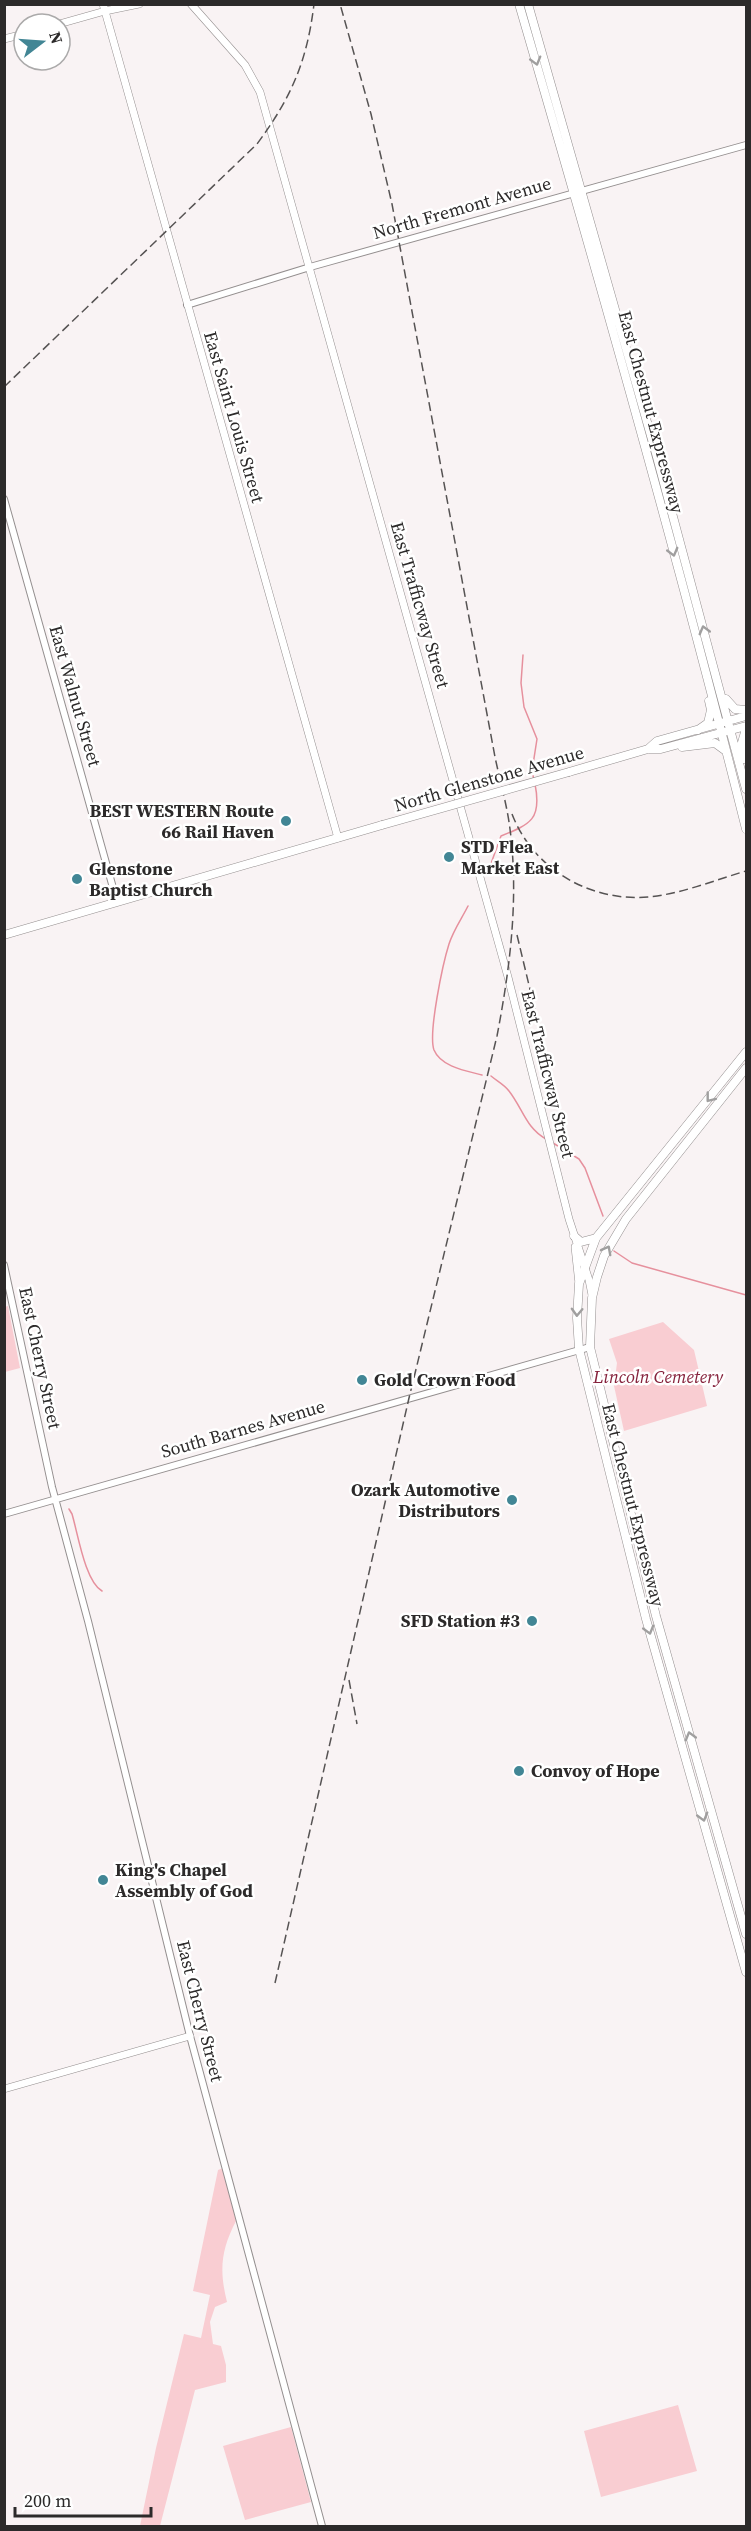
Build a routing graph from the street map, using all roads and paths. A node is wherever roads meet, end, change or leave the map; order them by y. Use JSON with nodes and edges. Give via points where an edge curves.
{"nodes":[{"id":1,"x":139,"y":4,"type":"edge"},
{"id":2,"x":191,"y":4,"type":"edge"},
{"id":3,"x":519,"y":4,"type":"edge"},
{"id":4,"x":528,"y":4,"type":"edge"},
{"id":5,"x":104,"y":8,"type":"edge"},
{"id":6,"x":72,"y":19,"type":"edge"},
{"id":7,"x":747,"y":145,"type":"edge"},
{"id":8,"x":578,"y":191,"type":"junction"},
{"id":9,"x":310,"y":267,"type":"junction"},
{"id":10,"x":187,"y":306,"type":"junction"},
{"id":11,"x":4,"y":499,"type":"edge"},
{"id":12,"x":694,"y":626,"type":"junction"},
{"id":13,"x":720,"y":687,"type":"junction"},
{"id":14,"x":747,"y":710,"type":"edge"},
{"id":15,"x":747,"y":716,"type":"edge"},
{"id":16,"x":729,"y":721,"type":"junction"},
{"id":17,"x":720,"y":723,"type":"junction"},
{"id":18,"x":747,"y":728,"type":"edge"},
{"id":19,"x":698,"y":730,"type":"junction"},
{"id":20,"x":731,"y":730,"type":"junction"},
{"id":21,"x":722,"y":732,"type":"junction"},
{"id":22,"x":648,"y":749,"type":"junction"},
{"id":23,"x":661,"y":749,"type":"junction"},
{"id":24,"x":728,"y":755,"type":"junction"},
{"id":25,"x":747,"y":772,"type":"edge"},
{"id":26,"x":747,"y":789,"type":"edge"},
{"id":27,"x":747,"y":830,"type":"edge"},
{"id":28,"x":338,"y":838,"type":"junction"},
{"id":29,"x":117,"y":902,"type":"junction"},
{"id":30,"x":4,"y":935,"type":"edge"},
{"id":31,"x":747,"y":1052,"type":"edge"},
{"id":32,"x":747,"y":1068,"type":"edge"},
{"id":33,"x":574,"y":1236,"type":"junction"},
{"id":34,"x":596,"y":1238,"type":"junction"},
{"id":35,"x":4,"y":1265,"type":"edge"},
{"id":36,"x":585,"y":1267,"type":"junction"},
{"id":37,"x":579,"y":1284,"type":"junction"},
{"id":38,"x":592,"y":1298,"type":"junction"},
{"id":39,"x":590,"y":1347,"type":"junction"},
{"id":40,"x":579,"y":1349,"type":"junction"},
{"id":41,"x":57,"y":1500,"type":"junction"},
{"id":42,"x":4,"y":1514,"type":"edge"},
{"id":43,"x":747,"y":1934,"type":"edge"},
{"id":44,"x":747,"y":1972,"type":"edge"},
{"id":45,"x":190,"y":2036,"type":"junction"},
{"id":46,"x":4,"y":2089,"type":"edge"},
{"id":47,"x":322,"y":2526,"type":"edge"}],
"edges":[{"from":1,"to":5,"type":"main road"},
{"from":2,"to":9,"type":"main road","name":"East Trafficway Street","via":[[257,83]]},
{"from":3,"to":8,"type":"main road","name":"East Chestnut Expressway","one_way":true},
{"from":4,"to":8,"type":"main road","name":"East Chestnut Expressway"},
{"from":5,"to":6,"type":"main road"},
{"from":5,"to":10,"type":"main road","name":"East Saint Louis Street"},
{"from":7,"to":8,"type":"street","name":"North Fremont Avenue"},
{"from":8,"to":9,"type":"street","name":"North Fremont Avenue"},
{"from":8,"to":12,"type":"main road","name":"East Chestnut Expressway","one_way":true},
{"from":13,"to":8,"type":"main road","name":"East Chestnut Expressway","one_way":true},
{"from":9,"to":10,"type":"street","name":"North Fremont Avenue"},
{"from":9,"to":33,"type":"main road","name":"East Trafficway Street","via":[[508,977]]},
{"from":10,"to":28,"type":"main road","name":"East Saint Louis Street"},
{"from":11,"to":29,"type":"street","name":"East Walnut Street"},
{"from":12,"to":17,"type":"main road","name":"East Chestnut Expressway"},
{"from":12,"to":19,"type":"main road","via":[[711,710],[708,723]]},
{"from":13,"to":14,"type":"main road","via":[[731,706]]},
{"from":13,"to":16,"type":"main road","name":"East Chestnut Expressway"},
{"from":15,"to":16,"type":"main road","name":"North Glenstone Avenue"},
{"from":16,"to":17,"type":"main road","name":"North Glenstone Avenue"},
{"from":16,"to":20,"type":"main road","name":"East Chestnut Expressway"},
{"from":17,"to":19,"type":"main road","name":"North Glenstone Avenue"},
{"from":17,"to":21,"type":"main road","name":"East Chestnut Expressway"},
{"from":18,"to":20,"type":"main road","name":"North Glenstone Avenue"},
{"from":18,"to":25,"type":"main road","via":[[741,746]]},
{"from":19,"to":22,"type":"main road","name":"North Glenstone Avenue","via":[[657,741]]},
{"from":20,"to":21,"type":"main road","name":"North Glenstone Avenue"},
{"from":20,"to":26,"type":"main road","name":"East Chestnut Expressway"},
{"from":21,"to":23,"type":"main road","name":"North Glenstone Avenue"},
{"from":21,"to":24,"type":"main road","name":"East Chestnut Expressway"},
{"from":22,"to":23,"type":"main road","name":"North Glenstone Avenue"},
{"from":22,"to":28,"type":"main road","name":"North Glenstone Avenue","bridge":true},
{"from":23,"to":24,"type":"main road","via":[[715,743]]},
{"from":24,"to":27,"type":"main road","name":"East Chestnut Expressway"},
{"from":28,"to":29,"type":"main road","name":"North Glenstone Avenue"},
{"from":29,"to":30,"type":"main road","name":"North Glenstone Avenue"},
{"from":31,"to":34,"type":"main road","name":"East Chestnut Expressway","one_way":true},
{"from":38,"to":32,"type":"main road","name":"East Chestnut Expressway","one_way":true,"via":[[604,1256],[618,1231]]},
{"from":33,"to":34,"type":"main road","via":[[581,1242]]},
{"from":33,"to":36,"type":"main road","name":"East Trafficway Street"},
{"from":33,"to":37,"type":"main road","name":"East Trafficway Street"},
{"from":34,"to":36,"type":"main road","name":"East Chestnut Expressway"},
{"from":35,"to":41,"type":"street","name":"East Cherry Street"},
{"from":36,"to":37,"type":"main road","name":"East Chestnut Expressway"},
{"from":36,"to":38,"type":"main road","name":"East Trafficway Street"},
{"from":37,"to":40,"type":"main road","name":"East Chestnut Expressway","one_way":true},
{"from":38,"to":39,"type":"main road","name":"East Chestnut Expressway"},
{"from":39,"to":40,"type":"street","name":"South Barnes Avenue"},
{"from":43,"to":39,"type":"main road","name":"East Chestnut Expressway","one_way":true,"via":[[656,1616]]},
{"from":40,"to":41,"type":"street","name":"South Barnes Avenue"},
{"from":40,"to":44,"type":"main road","name":"East Chestnut Expressway","one_way":true,"via":[[646,1619]]},
{"from":41,"to":42,"type":"street","name":"South Barnes Avenue"},
{"from":41,"to":45,"type":"street","name":"East Cherry Street"},
{"from":45,"to":46,"type":"main road"},
{"from":45,"to":47,"type":"street","name":"East Cherry Street"}]}
